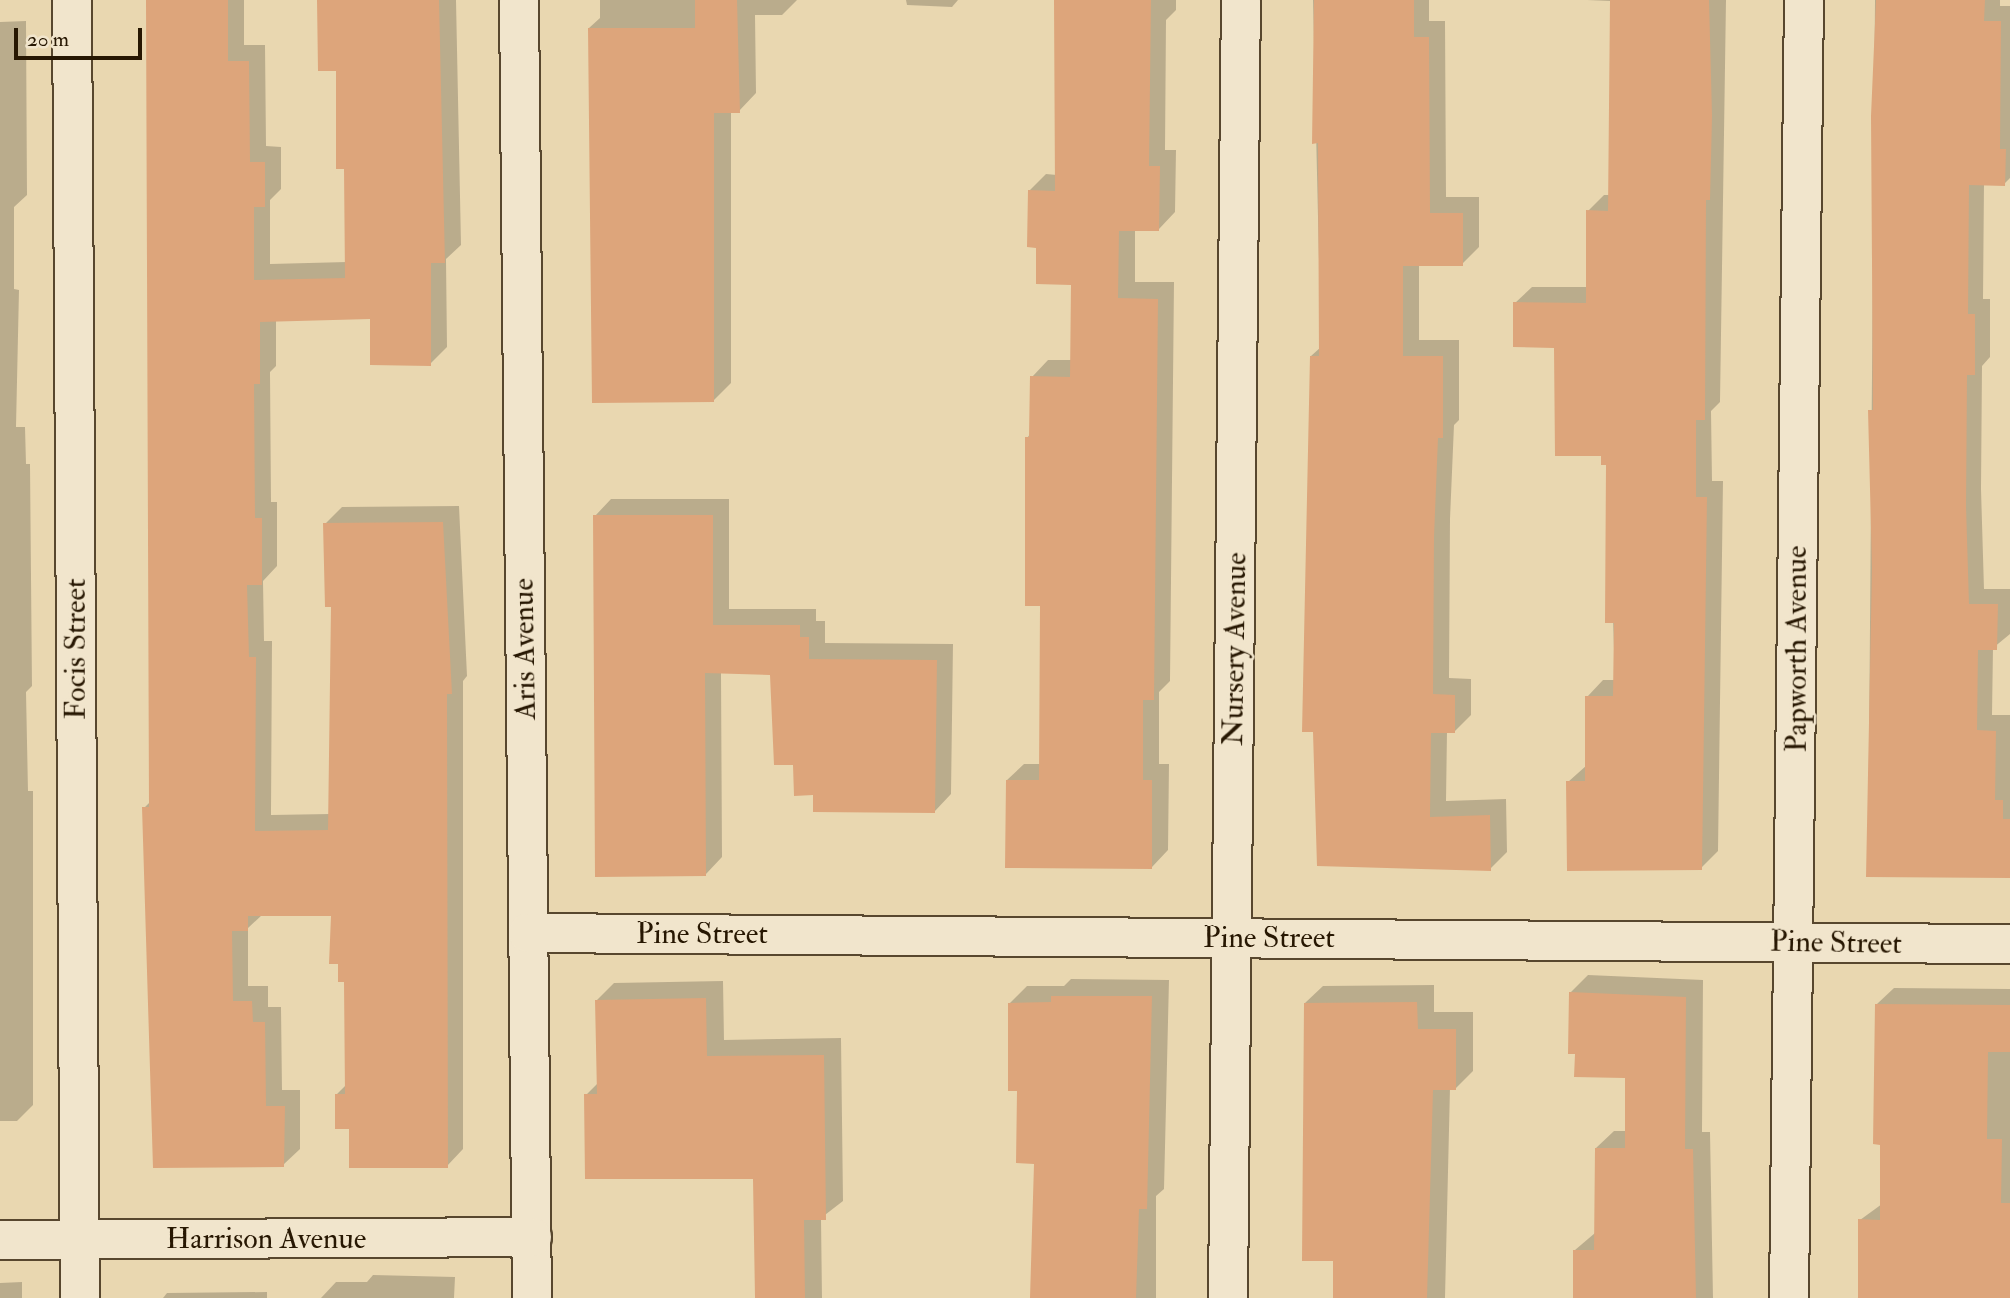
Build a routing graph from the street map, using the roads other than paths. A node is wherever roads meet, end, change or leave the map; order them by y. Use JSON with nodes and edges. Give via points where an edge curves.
{"nodes":[{"id":1,"x":72,"y":0,"type":"edge"},
{"id":2,"x":519,"y":0,"type":"edge"},
{"id":3,"x":1241,"y":0,"type":"edge"},
{"id":4,"x":1804,"y":0,"type":"edge"},
{"id":5,"x":528,"y":933,"type":"junction"},
{"id":6,"x":1232,"y":938,"type":"junction"},
{"id":7,"x":1795,"y":942,"type":"junction"},
{"id":8,"x":2010,"y":944,"type":"edge"},
{"id":9,"x":532,"y":1237,"type":"junction"},
{"id":10,"x":0,"y":1240,"type":"edge"},
{"id":11,"x":80,"y":1240,"type":"junction"},
{"id":12,"x":80,"y":1298,"type":"edge"},
{"id":13,"x":532,"y":1298,"type":"edge"},
{"id":14,"x":1228,"y":1298,"type":"edge"},
{"id":15,"x":1789,"y":1298,"type":"edge"}],
"edges":[{"from":1,"to":11,"type":"street","name":"Focis Street"},
{"from":2,"to":5,"type":"street","name":"Aris Avenue"},
{"from":3,"to":6,"type":"street","name":"Nursery Avenue"},
{"from":4,"to":7,"type":"street","name":"Papworth Avenue"},
{"from":5,"to":6,"type":"street","name":"Pine Street"},
{"from":5,"to":9,"type":"street","name":"Aris Avenue"},
{"from":6,"to":7,"type":"street","name":"Pine Street"},
{"from":6,"to":14,"type":"street","name":"Nursery Avenue"},
{"from":7,"to":8,"type":"street","name":"Pine Street"},
{"from":7,"to":15,"type":"street","name":"Papworth Avenue"},
{"from":9,"to":11,"type":"street","name":"Harrison Avenue"},
{"from":9,"to":13,"type":"street","name":"Aris Avenue"},
{"from":10,"to":11,"type":"street","name":"Harrison Avenue"},
{"from":11,"to":12,"type":"street","name":"Focis Street"}]}
